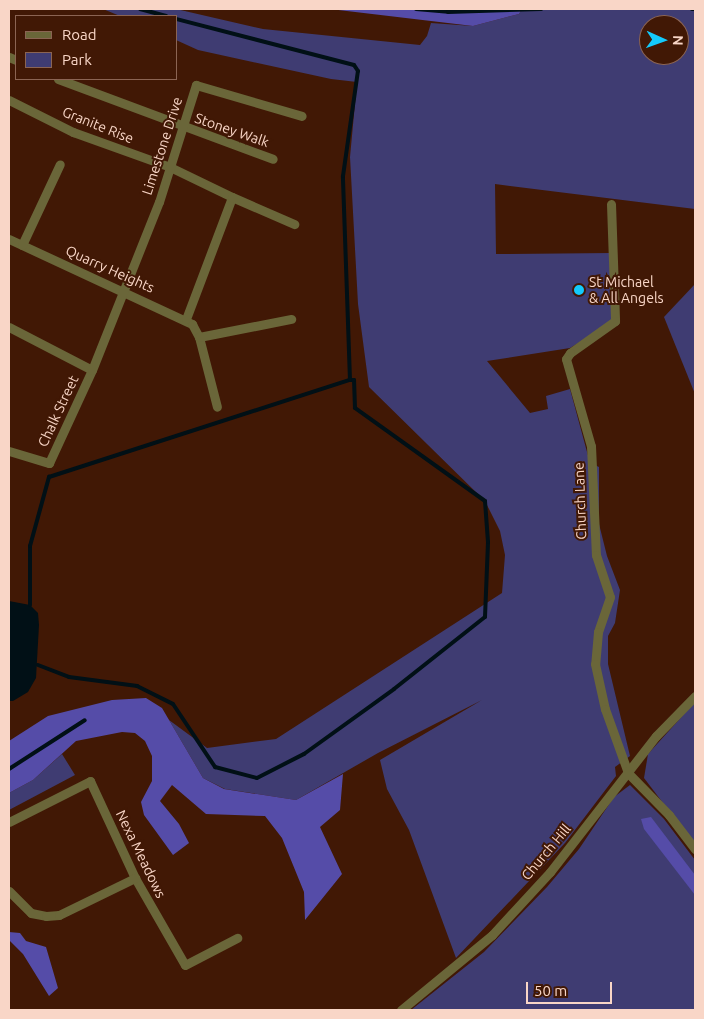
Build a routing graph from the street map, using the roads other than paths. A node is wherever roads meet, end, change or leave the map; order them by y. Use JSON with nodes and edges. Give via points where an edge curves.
{"nodes":[{"id":1,"x":61,"y":80,"type":"edge"},
{"id":2,"x":9,"y":100,"type":"edge"},
{"id":3,"x":302,"y":116,"type":"dead end"},
{"id":4,"x":182,"y":128,"type":"junction"},
{"id":5,"x":274,"y":159,"type":"dead end"},
{"id":6,"x":60,"y":164,"type":"dead end"},
{"id":7,"x":170,"y":167,"type":"junction"},
{"id":8,"x":232,"y":197,"type":"junction"},
{"id":9,"x":611,"y":204,"type":"dead end"},
{"id":10,"x":294,"y":224,"type":"dead end"},
{"id":11,"x":9,"y":239,"type":"edge"},
{"id":12,"x":22,"y":245,"type":"junction"},
{"id":13,"x":123,"y":290,"type":"junction"},
{"id":14,"x":186,"y":319,"type":"junction"},
{"id":15,"x":291,"y":319,"type":"dead end"},
{"id":16,"x":9,"y":327,"type":"edge"},
{"id":17,"x":199,"y":337,"type":"junction"},
{"id":18,"x":92,"y":370,"type":"junction"},
{"id":19,"x":217,"y":407,"type":"dead end"},
{"id":20,"x":9,"y":451,"type":"edge"},
{"id":21,"x":695,"y":696,"type":"edge"},
{"id":22,"x":628,"y":773,"type":"junction"},
{"id":23,"x":9,"y":822,"type":"edge"},
{"id":24,"x":695,"y":849,"type":"edge"},
{"id":25,"x":136,"y":878,"type":"junction"},
{"id":26,"x":9,"y":891,"type":"edge"},
{"id":27,"x":237,"y":938,"type":"dead end"},
{"id":28,"x":401,"y":1010,"type":"edge"}],
"edges":[{"from":1,"to":4,"type":"street","name":"Stoney Walk"},
{"from":2,"to":7,"type":"street","name":"Granite Rise","via":[[73,132]]},
{"from":3,"to":4,"type":"street","name":"Limestone Drive","via":[[196,85]]},
{"from":4,"to":5,"type":"street","name":"Stoney Walk"},
{"from":4,"to":7,"type":"street","name":"Limestone Drive"},
{"from":6,"to":12,"type":"street"},
{"from":7,"to":8,"type":"street","name":"Granite Rise"},
{"from":7,"to":13,"type":"street","name":"Limestone Drive"},
{"from":8,"to":10,"type":"street"},
{"from":8,"to":14,"type":"street"},
{"from":9,"to":22,"type":"street","name":"Church Lane","via":[[615,322],[566,359],[591,446],[596,555],[610,597],[598,632],[595,664],[605,709]]},
{"from":11,"to":12,"type":"street","name":"Quarry Heights"},
{"from":12,"to":13,"type":"street","name":"Quarry Heights"},
{"from":13,"to":14,"type":"street","name":"Quarry Heights"},
{"from":13,"to":18,"type":"street","name":"Chalk Street"},
{"from":14,"to":17,"type":"street","name":"Quarry Heights"},
{"from":15,"to":17,"type":"street"},
{"from":16,"to":18,"type":"street","name":"Chalk Street"},
{"from":17,"to":19,"type":"street","name":"Quarry Heights"},
{"from":18,"to":20,"type":"street","name":"Chalk Street","via":[[49,463]]},
{"from":21,"to":22,"type":"street","name":"Church Hill","via":[[656,736]]},
{"from":22,"to":24,"type":"street","name":"Church Lane","via":[[669,815]]},
{"from":22,"to":28,"type":"street","name":"Church Hill","via":[[550,872],[492,935]]},
{"from":23,"to":25,"type":"street","name":"Nexa Meadows","via":[[90,781]]},
{"from":25,"to":26,"type":"street","via":[[59,915],[31,913]]},
{"from":25,"to":27,"type":"street","name":"Nexa Meadows","via":[[185,965]]}]}
